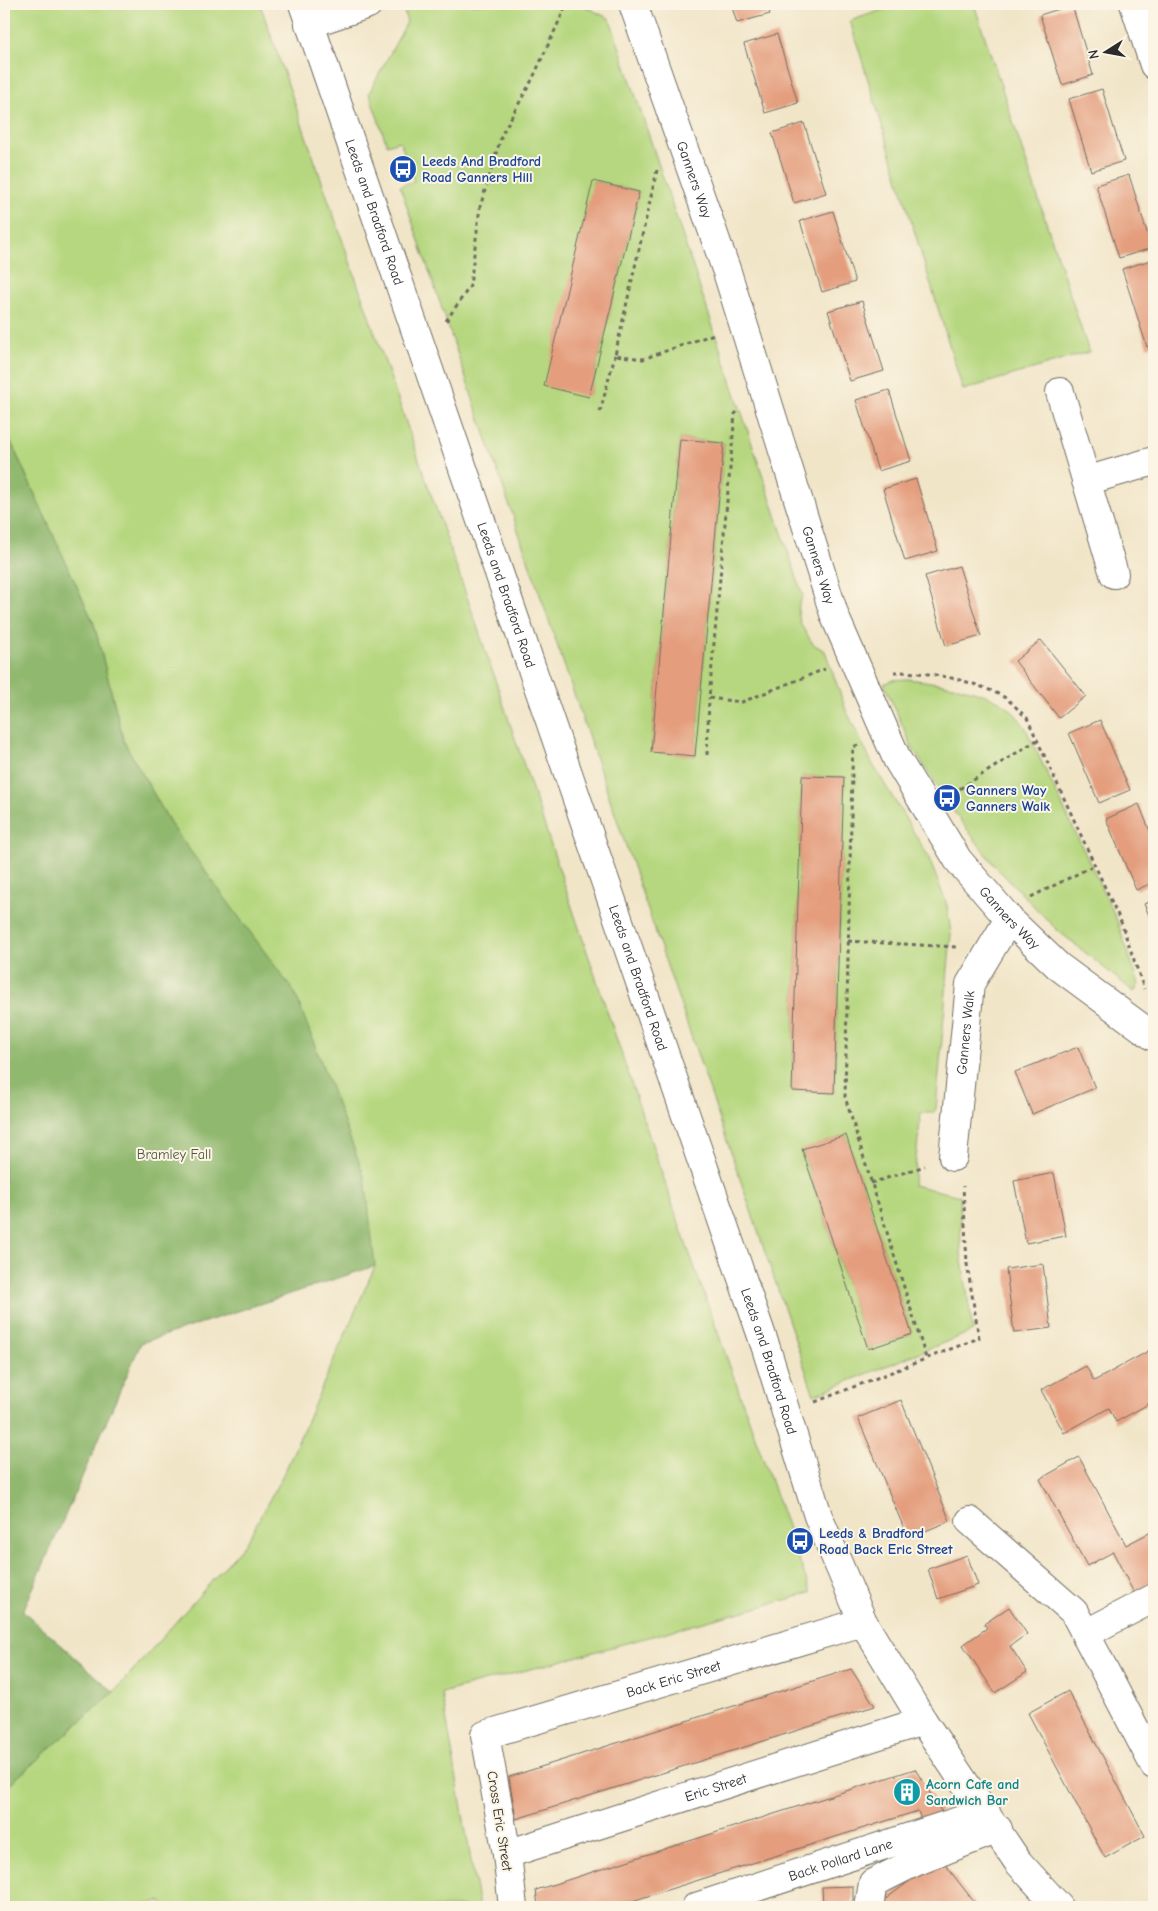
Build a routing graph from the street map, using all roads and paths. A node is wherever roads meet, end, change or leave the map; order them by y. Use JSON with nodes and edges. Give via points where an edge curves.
{"nodes":[{"id":1,"x":368,"y":4,"type":"edge"},
{"id":2,"x":567,"y":4,"type":"edge"},
{"id":3,"x":633,"y":4,"type":"edge"},
{"id":4,"x":1134,"y":4,"type":"edge"},
{"id":5,"x":306,"y":14,"type":"edge"},
{"id":6,"x":1154,"y":65,"type":"edge"},
{"id":7,"x":683,"y":146,"type":"junction"},
{"id":8,"x":743,"y":324,"type":"junction"},
{"id":9,"x":423,"y":355,"type":"junction"},
{"id":10,"x":614,"y":355,"type":"junction"},
{"id":11,"x":1060,"y":392,"type":"dead end"},
{"id":12,"x":600,"y":412,"type":"dead end"},
{"id":13,"x":1154,"y":461,"type":"edge"},
{"id":14,"x":1086,"y":481,"type":"junction"},
{"id":15,"x":1114,"y":574,"type":"dead end"},
{"id":16,"x":709,"y":698,"type":"dead end"},
{"id":17,"x":885,"y":732,"type":"junction"},
{"id":18,"x":1037,"y":740,"type":"dead end"},
{"id":19,"x":707,"y":755,"type":"dead end"},
{"id":20,"x":927,"y":809,"type":"junction"},
{"id":21,"x":1095,"y":865,"type":"dead end"},
{"id":22,"x":1009,"y":920,"type":"junction"},
{"id":23,"x":848,"y":941,"type":"junction"},
{"id":24,"x":991,"y":949,"type":"junction"},
{"id":25,"x":1154,"y":1037,"type":"edge"},
{"id":26,"x":953,"y":1157,"type":"junction"},
{"id":27,"x":871,"y":1183,"type":"junction"},
{"id":28,"x":926,"y":1358,"type":"junction"},
{"id":29,"x":787,"y":1414,"type":"junction"},
{"id":30,"x":970,"y":1521,"type":"dead end"},
{"id":31,"x":1154,"y":1598,"type":"edge"},
{"id":32,"x":863,"y":1622,"type":"junction"},
{"id":33,"x":1085,"y":1634,"type":"junction"},
{"id":34,"x":923,"y":1720,"type":"junction"},
{"id":35,"x":486,"y":1735,"type":"joint"},
{"id":36,"x":1154,"y":1764,"type":"edge"},
{"id":37,"x":992,"y":1821,"type":"junction"},
{"id":38,"x":507,"y":1854,"type":"junction"},
{"id":39,"x":513,"y":1907,"type":"edge"},
{"id":40,"x":696,"y":1907,"type":"edge"},
{"id":41,"x":869,"y":1907,"type":"edge"},
{"id":42,"x":1059,"y":1907,"type":"edge"}],
"edges":[{"from":1,"to":5,"type":"street"},
{"from":2,"to":9,"type":"path","via":[[532,80],[502,134],[480,207],[470,286]]},
{"from":3,"to":7,"type":"street","name":"Ganners Way"},
{"from":4,"to":6,"type":"street"},
{"from":5,"to":9,"type":"street","name":"Leeds and Bradford Road"},
{"from":7,"to":8,"type":"street","name":"Ganners Way"},
{"from":7,"to":10,"type":"path","via":[[660,154]]},
{"from":8,"to":10,"type":"path","via":[[643,359]]},
{"from":8,"to":17,"type":"street","name":"Ganners Way","via":[[835,617]]},
{"from":9,"to":29,"type":"street","name":"Leeds and Bradford Road"},
{"from":10,"to":12,"type":"path"},
{"from":11,"to":14,"type":"street"},
{"from":13,"to":14,"type":"street"},
{"from":14,"to":15,"type":"street"},
{"from":16,"to":19,"type":"path"},
{"from":17,"to":20,"type":"street","name":"Ganners Way"},
{"from":17,"to":23,"type":"path","via":[[853,747]]},
{"from":18,"to":20,"type":"path"},
{"from":20,"to":22,"type":"street","name":"Ganners Way","via":[[958,860]]},
{"from":21,"to":22,"type":"path","via":[[1032,896]]},
{"from":22,"to":24,"type":"street","name":"Ganners Walk"},
{"from":22,"to":25,"type":"street","name":"Ganners Way","via":[[1058,966]]},
{"from":23,"to":24,"type":"path"},
{"from":23,"to":27,"type":"path","via":[[844,1097]]},
{"from":24,"to":26,"type":"street","name":"Ganners Walk","via":[[970,984]]},
{"from":26,"to":27,"type":"path"},
{"from":26,"to":28,"type":"path","via":[[962,1175],[967,1264],[979,1338]]},
{"from":27,"to":28,"type":"path"},
{"from":28,"to":29,"type":"path"},
{"from":29,"to":32,"type":"street","name":"Leeds and Bradford Road","via":[[818,1516]]},
{"from":30,"to":33,"type":"street","via":[[1074,1612]]},
{"from":31,"to":33,"type":"street"},
{"from":32,"to":34,"type":"street","name":"Leeds and Bradford Road"},
{"from":32,"to":35,"type":"street","name":"Back Eric Street"},
{"from":33,"to":36,"type":"street"},
{"from":34,"to":37,"type":"street","name":"Leeds and Bradford Road"},
{"from":34,"to":38,"type":"street","name":"Eric Street"},
{"from":35,"to":38,"type":"street","name":"Cross Eric Street"},
{"from":37,"to":40,"type":"street","name":"Back Pollard Lane"},
{"from":37,"to":41,"type":"street","via":[[874,1883]]},
{"from":37,"to":42,"type":"street","name":"Leeds and Bradford Road","via":[[1018,1862]]},
{"from":38,"to":39,"type":"street","name":"Cross Eric Street"}]}
